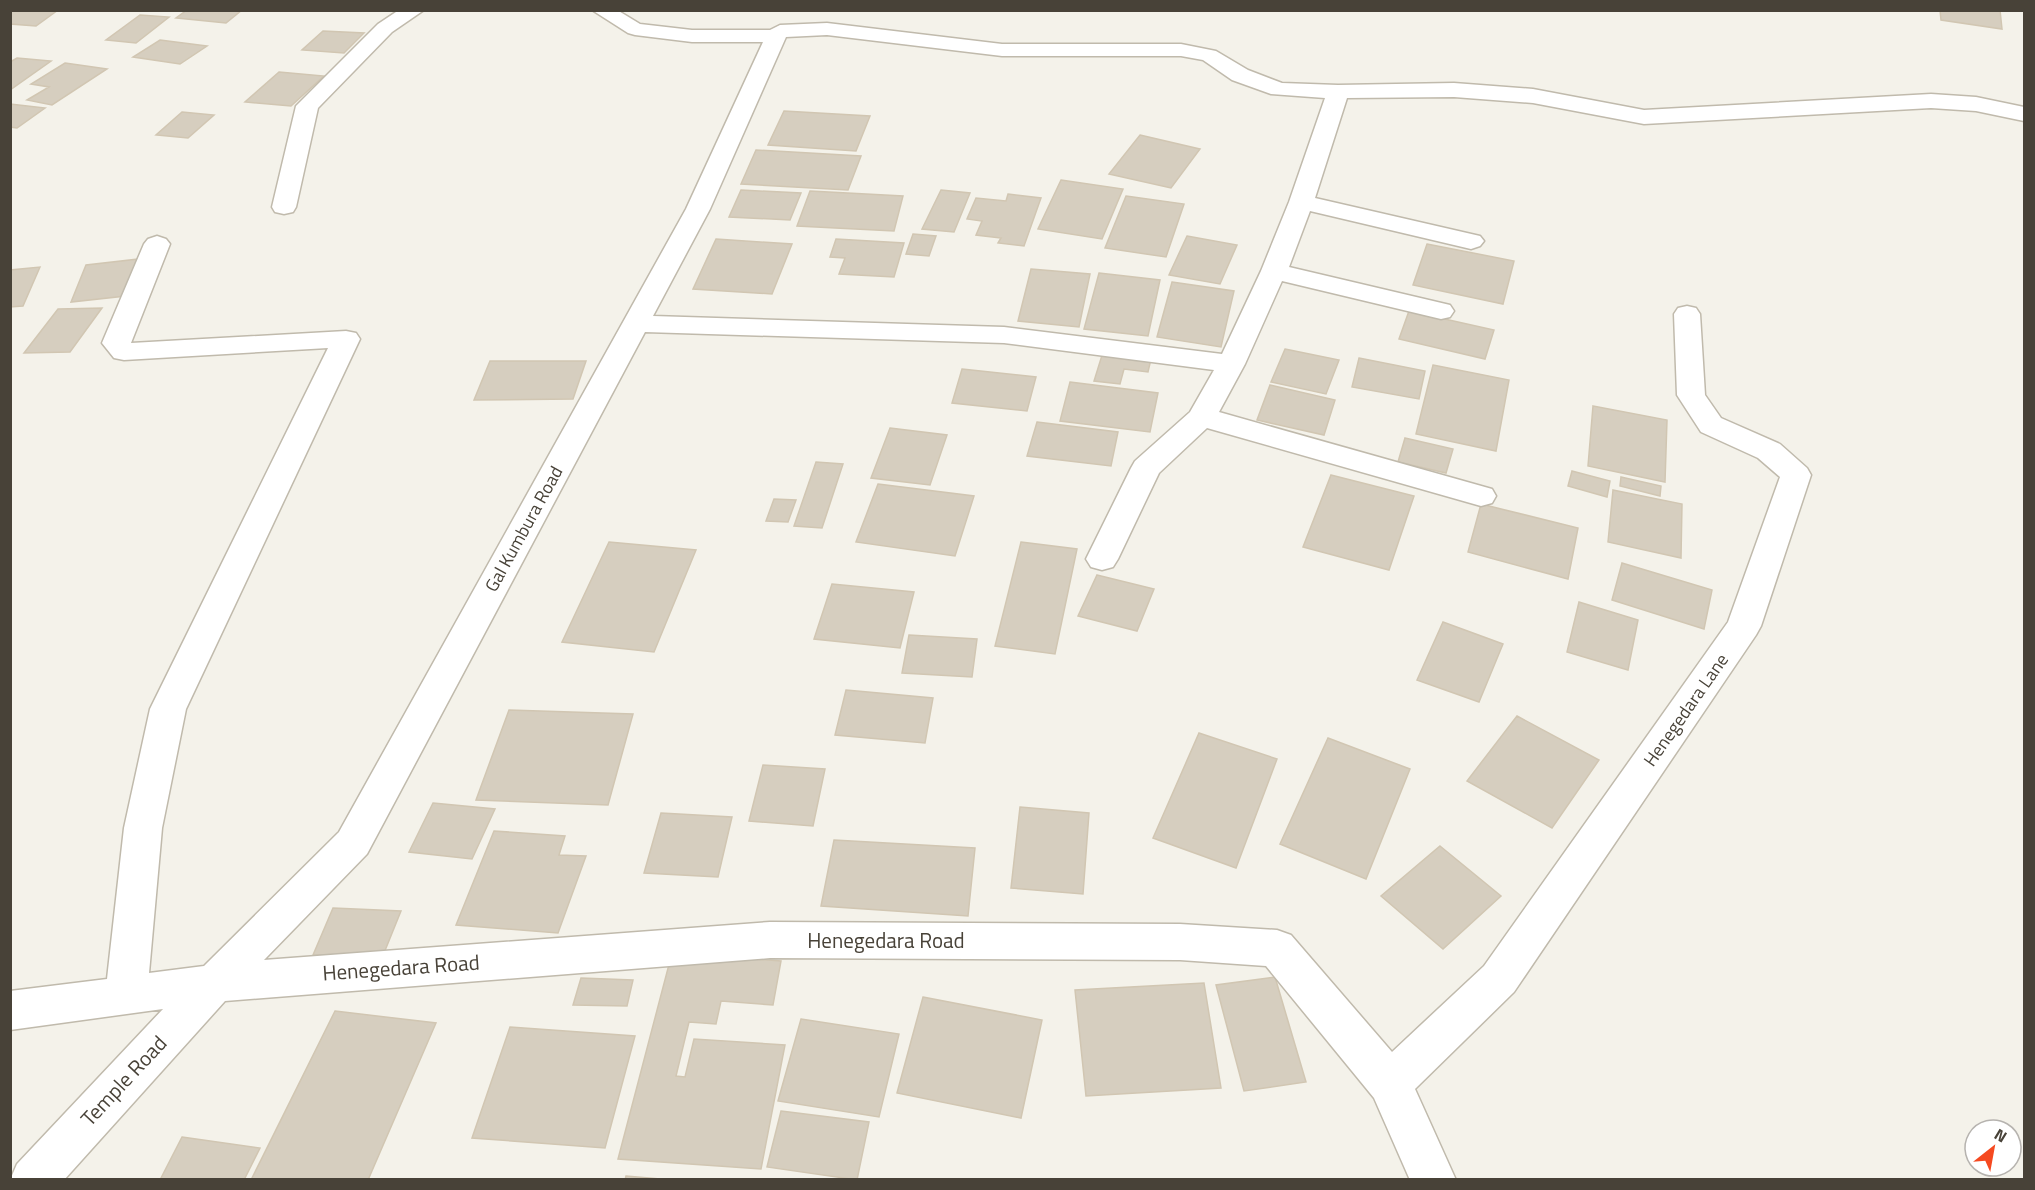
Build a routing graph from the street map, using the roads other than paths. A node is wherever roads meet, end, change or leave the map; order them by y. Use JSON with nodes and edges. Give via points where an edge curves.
{"nodes":[{"id":1,"x":414,"y":10,"type":"edge"},
{"id":2,"x":602,"y":10,"type":"edge"},
{"id":3,"x":834,"y":20,"type":"edge"},
{"id":4,"x":776,"y":36,"type":"junction"},
{"id":5,"x":1338,"y":92,"type":"junction"},
{"id":6,"x":2025,"y":114,"type":"edge"},
{"id":7,"x":1301,"y":202,"type":"junction"},
{"id":8,"x":284,"y":207,"type":"dead end"},
{"id":9,"x":1471,"y":241,"type":"dead end"},
{"id":10,"x":157,"y":244,"type":"dead end"},
{"id":11,"x":1274,"y":271,"type":"junction"},
{"id":12,"x":1441,"y":311,"type":"dead end"},
{"id":13,"x":1687,"y":314,"type":"dead end"},
{"id":14,"x":635,"y":324,"type":"junction"},
{"id":15,"x":1231,"y":364,"type":"junction"},
{"id":16,"x":1202,"y":417,"type":"junction"},
{"id":17,"x":1481,"y":496,"type":"dead end"},
{"id":18,"x":1102,"y":559,"type":"dead end"},
{"id":19,"x":215,"y":983,"type":"junction"},
{"id":20,"x":126,"y":996,"type":"junction"},
{"id":21,"x":10,"y":1011,"type":"edge"},
{"id":22,"x":1390,"y":1083,"type":"junction"},
{"id":23,"x":33,"y":1179,"type":"edge"},
{"id":24,"x":1433,"y":1179,"type":"edge"}],
"edges":[{"from":1,"to":8,"type":"street","via":[[385,28],[307,106]]},
{"from":2,"to":4,"type":"street","via":[[635,29],[692,36]]},
{"from":3,"to":4,"type":"street","via":[[780,31]]},
{"from":3,"to":5,"type":"street","via":[[1002,50],[1181,50],[1209,55],[1239,75],[1279,89]]},
{"from":4,"to":14,"type":"street","name":"Gal Kumbura Road","via":[[698,208]]},
{"from":5,"to":6,"type":"street","via":[[1454,90],[1533,96],[1644,117],[1930,101],[1976,104]]},
{"from":5,"to":7,"type":"street"},
{"from":7,"to":9,"type":"street"},
{"from":7,"to":11,"type":"street"},
{"from":10,"to":20,"type":"street","via":[[116,343],[124,352],[346,339],[168,708],[144,828]]},
{"from":11,"to":12,"type":"street"},
{"from":11,"to":15,"type":"street"},
{"from":13,"to":22,"type":"street","name":"Henegedara Lane","via":[[1691,395],[1711,425],[1769,451],[1796,476],[1744,626],[1499,980]]},
{"from":14,"to":15,"type":"street","via":[[1004,335]]},
{"from":14,"to":19,"type":"street","name":"Gal Kumbura Road","via":[[353,843]]},
{"from":15,"to":16,"type":"street"},
{"from":16,"to":17,"type":"street"},
{"from":16,"to":18,"type":"street","via":[[1146,468]]},
{"from":19,"to":20,"type":"street","name":"Henegedara Road"},
{"from":19,"to":22,"type":"street","name":"Henegedara Road","via":[[770,940],[1180,942],[1277,948]]},
{"from":19,"to":23,"type":"street","name":"Temple Road"},
{"from":20,"to":21,"type":"street","name":"Henegedara Road"},
{"from":22,"to":24,"type":"street","name":"Henegedara Road"}]}
